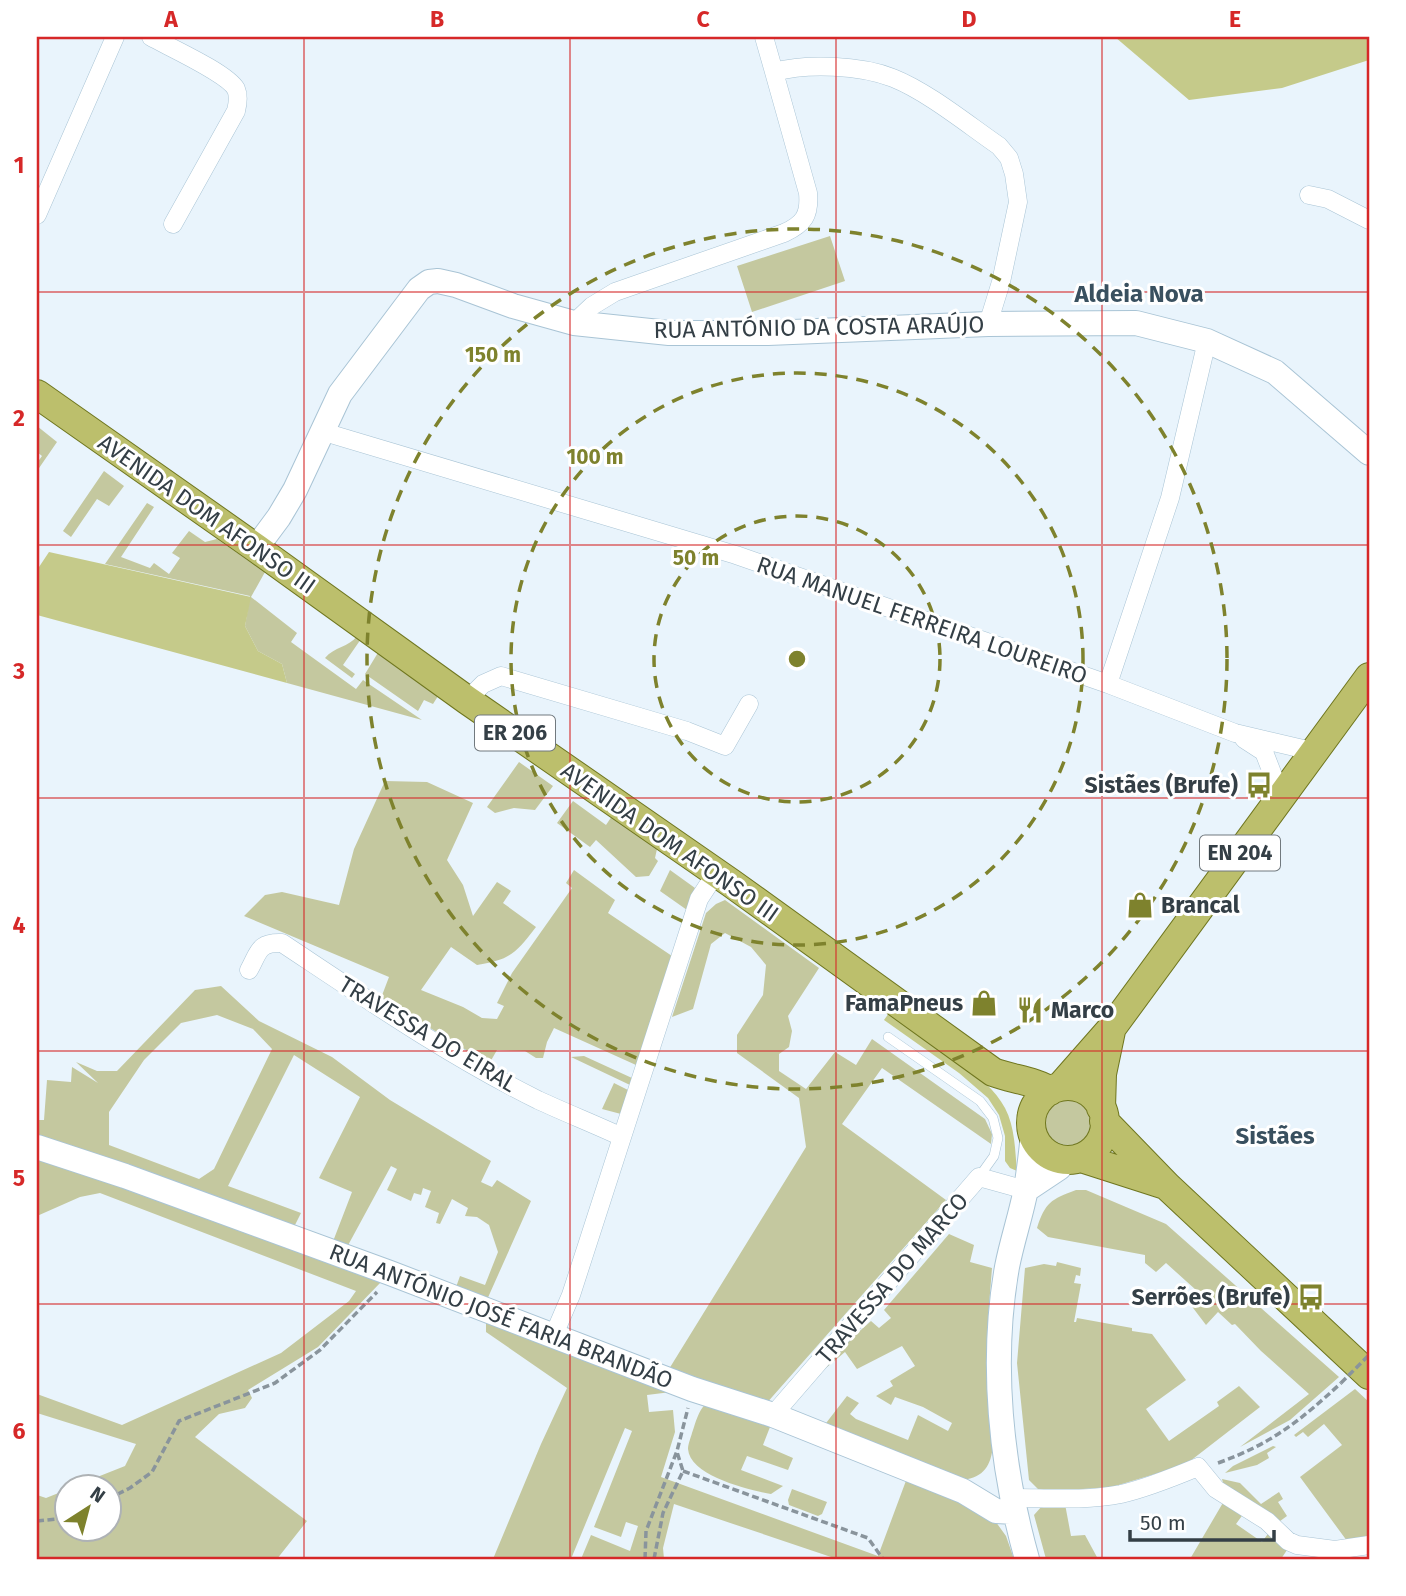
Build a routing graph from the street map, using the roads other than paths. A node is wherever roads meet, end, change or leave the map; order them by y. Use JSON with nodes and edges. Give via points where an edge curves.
{"nodes":[{"id":1,"x":115,"y":37,"type":"edge"},
{"id":2,"x":151,"y":37,"type":"edge"},
{"id":3,"x":764,"y":37,"type":"edge"},
{"id":4,"x":774,"y":72,"type":"junction"},
{"id":5,"x":1309,"y":195,"type":"dead end"},
{"id":6,"x":37,"y":215,"type":"edge"},
{"id":7,"x":1369,"y":220,"type":"edge"},
{"id":8,"x":173,"y":224,"type":"dead end"},
{"id":9,"x":574,"y":323,"type":"junction"},
{"id":10,"x":988,"y":324,"type":"junction"},
{"id":11,"x":1207,"y":341,"type":"junction"},
{"id":12,"x":37,"y":394,"type":"edge"},
{"id":13,"x":324,"y":432,"type":"junction"},
{"id":14,"x":1369,"y":453,"type":"edge"},
{"id":15,"x":256,"y":548,"type":"junction"},
{"id":16,"x":1369,"y":677,"type":"edge"},
{"id":17,"x":1108,"y":684,"type":"junction"},
{"id":18,"x":467,"y":700,"type":"junction"},
{"id":19,"x":749,"y":705,"type":"dead end"},
{"id":20,"x":1235,"y":733,"type":"junction"},
{"id":21,"x":1316,"y":751,"type":"junction"},
{"id":22,"x":1281,"y":796,"type":"junction"},
{"id":23,"x":716,"y":873,"type":"junction"},
{"id":24,"x":249,"y":971,"type":"dead end"},
{"id":25,"x":1111,"y":1029,"type":"junction"},
{"id":26,"x":888,"y":1037,"type":"dead end"},
{"id":27,"x":993,"y":1072,"type":"junction"},
{"id":28,"x":1055,"y":1089,"type":"junction"},
{"id":29,"x":1103,"y":1114,"type":"junction"},
{"id":30,"x":1032,"y":1128,"type":"junction"},
{"id":31,"x":622,"y":1137,"type":"junction"},
{"id":32,"x":37,"y":1147,"type":"edge"},
{"id":33,"x":1073,"y":1159,"type":"junction"},
{"id":34,"x":979,"y":1177,"type":"junction"},
{"id":35,"x":1167,"y":1186,"type":"junction"},
{"id":36,"x":1026,"y":1190,"type":"junction"},
{"id":37,"x":553,"y":1337,"type":"junction"},
{"id":38,"x":1369,"y":1375,"type":"edge"},
{"id":39,"x":773,"y":1415,"type":"junction"},
{"id":40,"x":1012,"y":1497,"type":"junction"},
{"id":41,"x":1369,"y":1545,"type":"edge"},
{"id":42,"x":1027,"y":1559,"type":"edge"}],
"edges":[{"from":1,"to":6,"type":"street"},
{"from":2,"to":8,"type":"street","via":[[221,75],[232,84],[239,102]]},
{"from":3,"to":4,"type":"street"},
{"from":4,"to":9,"type":"street","via":[[808,193],[810,208],[805,220],[784,233],[615,292]]},
{"from":4,"to":10,"type":"street","via":[[828,67],[892,78],[999,146],[1009,158],[1018,202]]},
{"from":5,"to":7,"type":"street","via":[[1328,199]]},
{"from":9,"to":10,"type":"street","name":"RUA ANTÓNIO DA COSTA ARAÚJO","via":[[669,333]]},
{"from":9,"to":13,"type":"street","name":"RUA ANTÓNIO DA COSTA ARAÚJO","via":[[456,285],[429,282],[409,300],[340,394]]},
{"from":10,"to":11,"type":"street","name":"RUA ANTÓNIO DA COSTA ARAÚJO","via":[[1136,323]]},
{"from":11,"to":14,"type":"street","name":"RUA ANTÓNIO DA COSTA ARAÚJO","via":[[1275,372]]},
{"from":11,"to":17,"type":"street","via":[[1170,498]]},
{"from":12,"to":15,"type":"main road","name":"AVENIDA DOM AFONSO III","number":"ER 206"},
{"from":13,"to":15,"type":"street","name":"RUA ANTÓNIO DA COSTA ARAÚJO","via":[[279,517]]},
{"from":13,"to":17,"type":"street","name":"RUA MANUEL FERREIRA LOUREIRO","via":[[736,555]]},
{"from":15,"to":18,"type":"main road","name":"AVENIDA DOM AFONSO III","number":"ER 206"},
{"from":16,"to":21,"type":"main road","number":"EN 204"},
{"from":17,"to":20,"type":"street","name":"RUA MANUEL FERREIRA LOUREIRO"},
{"from":18,"to":19,"type":"street","via":[[483,684],[501,676],[725,746]]},
{"from":18,"to":23,"type":"main road","name":"AVENIDA DOM AFONSO III","number":"ER 206"},
{"from":20,"to":21,"type":"street","name":"RUA MANUEL FERREIRA LOUREIRO"},
{"from":20,"to":22,"type":"street","name":"RUA MANUEL FERREIRA LOUREIRO","via":[[1264,752]]},
{"from":21,"to":22,"type":"main road","number":"EN 204"},
{"from":22,"to":25,"type":"main road","number":"EN 204"},
{"from":23,"to":27,"type":"main road","name":"AVENIDA DOM AFONSO III","number":"ER 206"},
{"from":23,"to":31,"type":"street","via":[[699,899]]},
{"from":24,"to":31,"type":"street","name":"TRAVESSA DO EIRAL","via":[[263,946],[282,943],[486,1071]]},
{"from":25,"to":28,"type":"main road","number":"EN 204"},
{"from":25,"to":29,"type":"main road","number":"EN 204","via":[[1102,1074]]},
{"from":26,"to":34,"type":"lane","via":[[979,1101],[993,1118],[998,1138],[994,1156]]},
{"from":27,"to":28,"type":"main road","name":"AVENIDA DOM AFONSO III","number":"ER 206"},
{"from":27,"to":30,"type":"main road","name":"AVENIDA DOM AFONSO III","number":"ER 206"},
{"from":28,"to":29,"type":"main road","via":[[1080,1088],[1096,1099]]},
{"from":28,"to":30,"type":"main road","number":"EN 204","via":[[1036,1104]]},
{"from":29,"to":33,"type":"main road","number":"EN 204","via":[[1101,1139],[1089,1153]]},
{"from":29,"to":35,"type":"main road"},
{"from":30,"to":33,"type":"main road","via":[[1046,1153]]},
{"from":30,"to":36,"type":"street"},
{"from":31,"to":37,"type":"street"},
{"from":32,"to":37,"type":"street","name":"RUA ANTÓNIO JOSÉ FARIA BRANDÃO","via":[[125,1175]]},
{"from":33,"to":35,"type":"main road"},
{"from":33,"to":36,"type":"street"},
{"from":34,"to":36,"type":"street","name":"TRAVESSA DO MARCO"},
{"from":34,"to":39,"type":"street","name":"TRAVESSA DO MARCO"},
{"from":35,"to":38,"type":"main road"},
{"from":36,"to":40,"type":"street","via":[[1007,1268],[1000,1323],[1003,1434]]},
{"from":37,"to":39,"type":"street","name":"RUA ANTÓNIO JOSÉ FARIA BRANDÃO","via":[[692,1390]]},
{"from":39,"to":40,"type":"street","name":"RUA ANTÓNIO JOSÉ FARIA BRANDÃO","via":[[963,1491],[982,1489]]},
{"from":40,"to":41,"type":"street","via":[[1121,1494],[1198,1467],[1216,1489],[1267,1521],[1288,1541],[1335,1550]]},
{"from":40,"to":42,"type":"street"}]}
